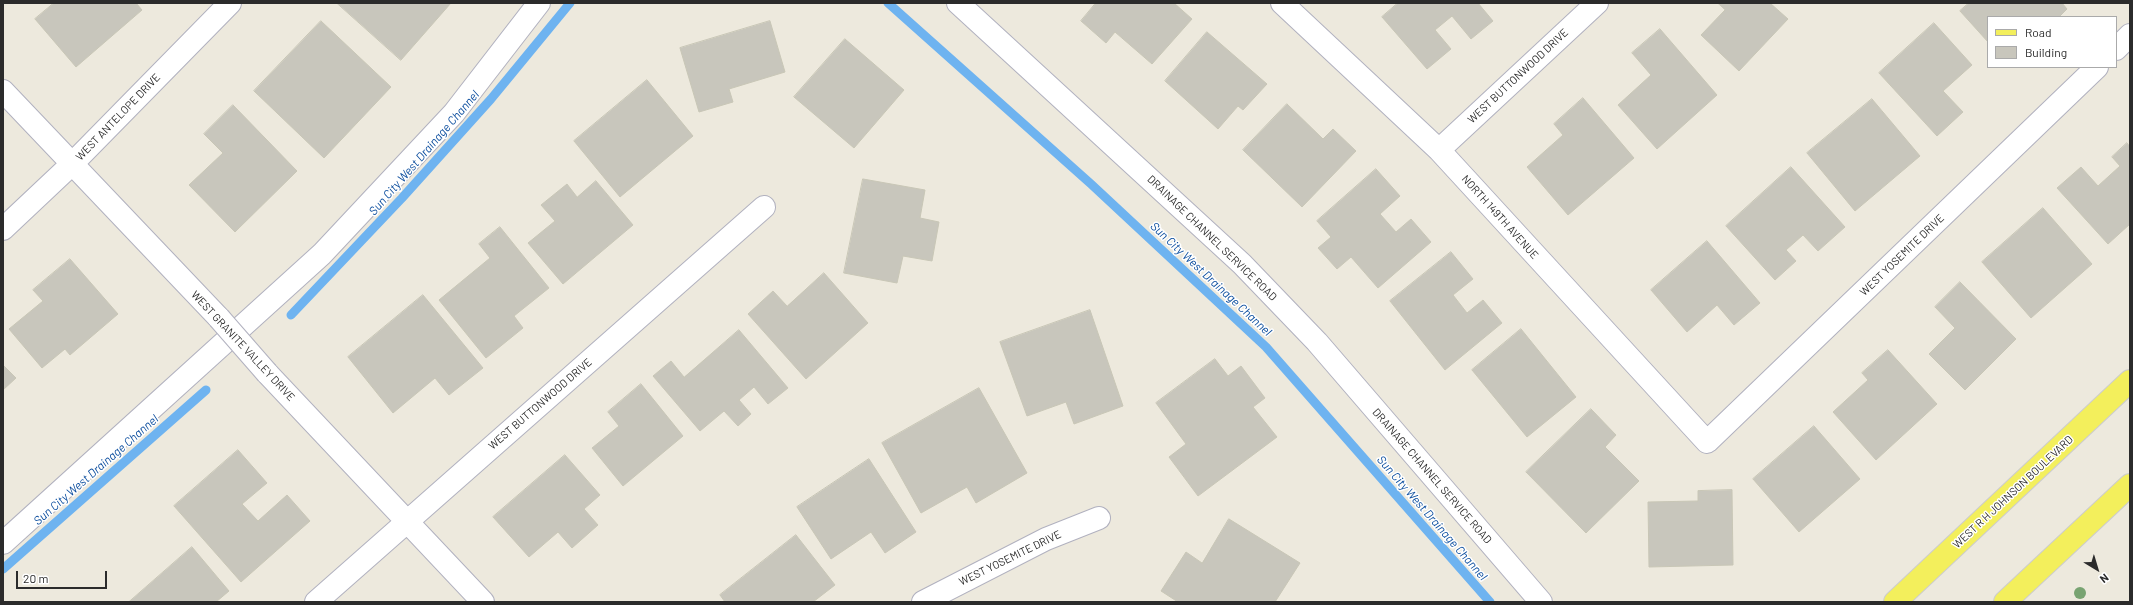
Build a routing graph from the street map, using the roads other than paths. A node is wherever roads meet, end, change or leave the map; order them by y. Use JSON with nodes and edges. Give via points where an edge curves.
{"nodes":[{"id":1,"x":230,"y":3,"type":"edge"},
{"id":2,"x":539,"y":3,"type":"edge"},
{"id":3,"x":958,"y":3,"type":"edge"},
{"id":4,"x":1282,"y":3,"type":"edge"},
{"id":5,"x":1597,"y":3,"type":"edge"},
{"id":6,"x":2130,"y":35,"type":"edge"},
{"id":7,"x":2117,"y":48,"type":"edge"},
{"id":8,"x":2096,"y":68,"type":"edge"},
{"id":9,"x":3,"y":91,"type":"edge"},
{"id":10,"x":1439,"y":150,"type":"junction"},
{"id":11,"x":72,"y":164,"type":"junction"},
{"id":12,"x":764,"y":207,"type":"dead end"},
{"id":13,"x":3,"y":229,"type":"edge"},
{"id":14,"x":2130,"y":381,"type":"edge"},
{"id":15,"x":1707,"y":442,"type":"joint"},
{"id":16,"x":2130,"y":485,"type":"edge"},
{"id":17,"x":1099,"y":518,"type":"dead end"},
{"id":18,"x":407,"y":520,"type":"junction"},
{"id":19,"x":3,"y":543,"type":"edge"},
{"id":20,"x":316,"y":602,"type":"edge"},
{"id":21,"x":483,"y":602,"type":"edge"},
{"id":22,"x":923,"y":602,"type":"edge"},
{"id":23,"x":1541,"y":602,"type":"edge"},
{"id":24,"x":1895,"y":602,"type":"edge"},
{"id":25,"x":2005,"y":602,"type":"edge"}],
"edges":[{"from":1,"to":11,"type":"street","name":"WEST ANTELOPE DRIVE"},
{"from":2,"to":19,"type":"street","via":[[454,113],[322,254]]},
{"from":3,"to":23,"type":"street","name":"DRAINAGE CHANNEL SERVICE ROAD","via":[[1242,264],[1317,342]]},
{"from":4,"to":10,"type":"street","name":"NORTH 149TH AVENUE"},
{"from":5,"to":10,"type":"street","name":"WEST BUTTONWOOD DRIVE"},
{"from":6,"to":7,"type":"street"},
{"from":8,"to":15,"type":"street","name":"WEST YOSEMITE DRIVE"},
{"from":9,"to":11,"type":"street","name":"WEST GRANITE VALLEY DRIVE"},
{"from":10,"to":15,"type":"street","name":"NORTH 149TH AVENUE"},
{"from":11,"to":13,"type":"street","name":"WEST ANTELOPE DRIVE"},
{"from":11,"to":18,"type":"street","name":"WEST GRANITE VALLEY DRIVE","bridge":true},
{"from":12,"to":18,"type":"street","name":"WEST BUTTONWOOD DRIVE"},
{"from":14,"to":24,"type":"main road","name":"WEST R H JOHNSON BOULEVARD"},
{"from":16,"to":25,"type":"main road"},
{"from":17,"to":22,"type":"street","name":"WEST YOSEMITE DRIVE","via":[[1046,539]]},
{"from":18,"to":20,"type":"street","name":"WEST BUTTONWOOD DRIVE"},
{"from":18,"to":21,"type":"street","name":"WEST GRANITE VALLEY DRIVE"}]}
